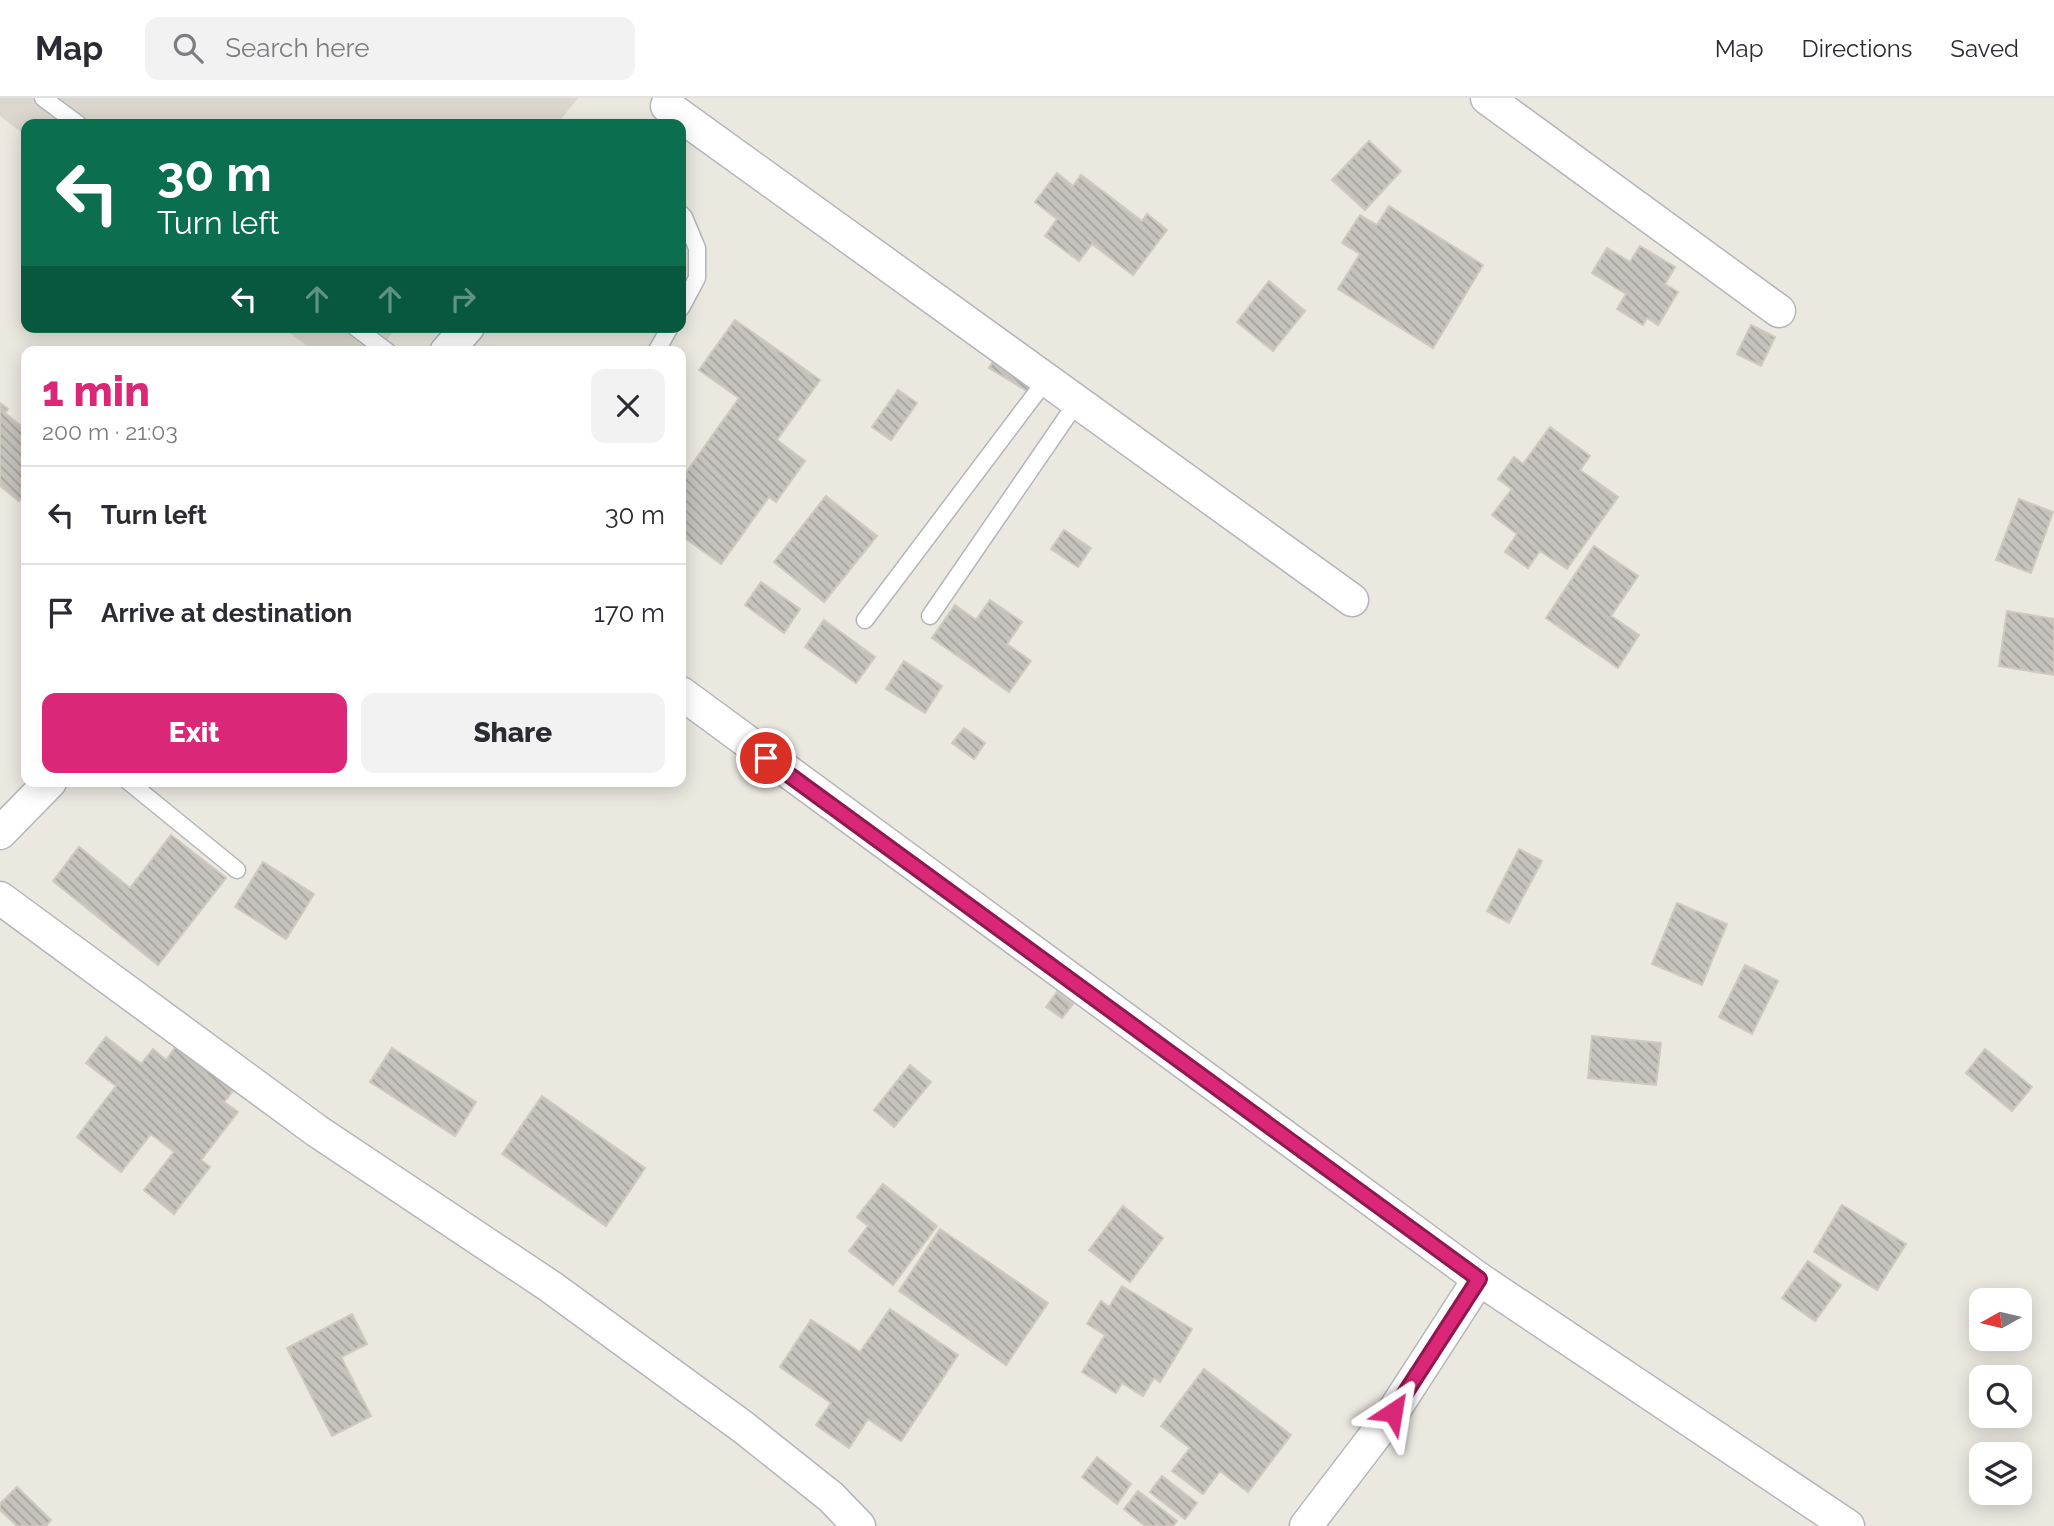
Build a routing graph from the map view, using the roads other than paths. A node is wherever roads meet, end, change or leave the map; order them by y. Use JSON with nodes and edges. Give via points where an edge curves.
{"nodes":[{"id":1,"x":43,"y":98,"type":"edge"},
{"id":2,"x":1487,"y":98,"type":"edge"},
{"id":3,"x":71,"y":119,"type":"edge"},
{"id":4,"x":686,"y":126,"type":"edge"},
{"id":5,"x":686,"y":221,"type":"edge"},
{"id":6,"x":686,"y":299,"type":"edge"},
{"id":7,"x":1779,"y":311,"type":"dead end"},
{"id":8,"x":363,"y":333,"type":"edge"},
{"id":9,"x":380,"y":346,"type":"edge"},
{"id":10,"x":1046,"y":380,"type":"junction"},
{"id":11,"x":1077,"y":402,"type":"junction"},
{"id":12,"x":1352,"y":600,"type":"dead end"},
{"id":13,"x":930,"y":616,"type":"dead end"},
{"id":14,"x":865,"y":620,"type":"dead end"},
{"id":15,"x":686,"y":697,"type":"edge"},
{"id":16,"x":45,"y":787,"type":"edge"},
{"id":17,"x":135,"y":787,"type":"edge"},
{"id":18,"x":0,"y":833,"type":"edge"},
{"id":19,"x":237,"y":870,"type":"dead end"},
{"id":20,"x":0,"y":898,"type":"edge"},
{"id":21,"x":1479,"y":1279,"type":"junction"},
{"id":22,"x":859,"y":1526,"type":"edge"},
{"id":23,"x":1306,"y":1526,"type":"edge"},
{"id":24,"x":1848,"y":1526,"type":"edge"}],
"edges":[{"from":1,"to":3,"type":"lane"},
{"from":2,"to":7,"type":"street"},
{"from":4,"to":10,"type":"street"},
{"from":5,"to":6,"type":"lane","via":[[697,248],[697,278]]},
{"from":8,"to":9,"type":"lane"},
{"from":10,"to":11,"type":"street"},
{"from":10,"to":14,"type":"lane"},
{"from":11,"to":12,"type":"street"},
{"from":11,"to":13,"type":"lane"},
{"from":15,"to":21,"type":"street"},
{"from":16,"to":18,"type":"street"},
{"from":17,"to":19,"type":"lane"},
{"from":20,"to":22,"type":"street","via":[[317,1131],[422,1199],[743,1427],[831,1497]]},
{"from":21,"to":23,"type":"street","via":[[1393,1412]]},
{"from":21,"to":24,"type":"street"}]}
